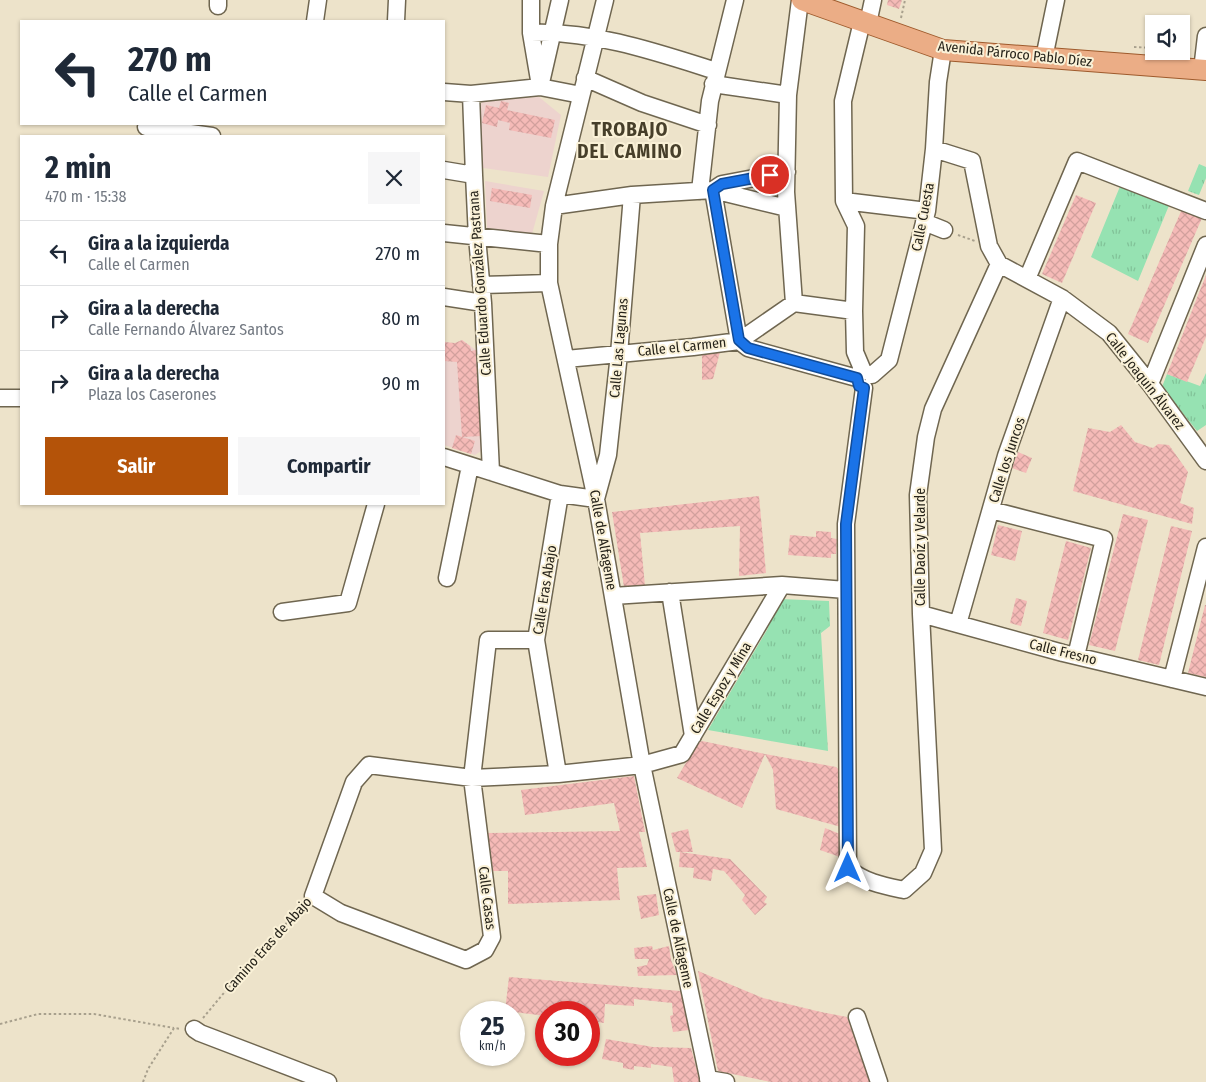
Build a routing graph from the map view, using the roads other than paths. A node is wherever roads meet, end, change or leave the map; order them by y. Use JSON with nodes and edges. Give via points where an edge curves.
{"nodes":[{"id":1,"x":318,"y":0,"type":"edge"},
{"id":2,"x":397,"y":0,"type":"edge"},
{"id":3,"x":531,"y":0,"type":"edge"},
{"id":4,"x":560,"y":0,"type":"edge"},
{"id":5,"x":605,"y":0,"type":"edge"},
{"id":6,"x":735,"y":0,"type":"edge"},
{"id":7,"x":801,"y":0,"type":"edge"},
{"id":8,"x":833,"y":0,"type":"edge"},
{"id":9,"x":1056,"y":0,"type":"edge"},
{"id":10,"x":869,"y":12,"type":"edge"},
{"id":11,"x":315,"y":20,"type":"edge"},
{"id":12,"x":396,"y":20,"type":"edge"},
{"id":13,"x":552,"y":32,"type":"junction"},
{"id":14,"x":531,"y":33,"type":"junction"},
{"id":15,"x":1206,"y":36,"type":"edge"},
{"id":16,"x":595,"y":39,"type":"junction"},
{"id":17,"x":998,"y":47,"type":"junction"},
{"id":18,"x":943,"y":50,"type":"junction"},
{"id":19,"x":1045,"y":54,"type":"junction"},
{"id":20,"x":1202,"y":61,"type":"edge"},
{"id":21,"x":715,"y":77,"type":"junction"},
{"id":22,"x":585,"y":78,"type":"junction"},
{"id":23,"x":540,"y":87,"type":"junction"},
{"id":24,"x":445,"y":92,"type":"edge"},
{"id":25,"x":472,"y":94,"type":"junction"},
{"id":26,"x":581,"y":94,"type":"junction"},
{"id":27,"x":788,"y":95,"type":"junction"},
{"id":28,"x":708,"y":125,"type":"junction"},
{"id":29,"x":146,"y":127,"type":"dead end"},
{"id":30,"x":205,"y":135,"type":"edge"},
{"id":31,"x":934,"y":149,"type":"junction"},
{"id":32,"x":445,"y":170,"type":"edge"},
{"id":33,"x":787,"y":172,"type":"junction"},
{"id":34,"x":474,"y":175,"type":"junction"},
{"id":35,"x":706,"y":190,"type":"junction"},
{"id":36,"x":632,"y":195,"type":"junction"},
{"id":37,"x":844,"y":201,"type":"junction"},
{"id":38,"x":863,"y":204,"type":"junction"},
{"id":39,"x":554,"y":206,"type":"junction"},
{"id":40,"x":787,"y":208,"type":"junction"},
{"id":41,"x":1206,"y":210,"type":"edge"},
{"id":42,"x":925,"y":217,"type":"junction"},
{"id":43,"x":856,"y":226,"type":"junction"},
{"id":44,"x":944,"y":230,"type":"road end"},
{"id":45,"x":445,"y":233,"type":"edge"},
{"id":46,"x":477,"y":237,"type":"junction"},
{"id":47,"x":549,"y":244,"type":"junction"},
{"id":48,"x":1206,"y":245,"type":"edge"},
{"id":49,"x":999,"y":264,"type":"junction"},
{"id":50,"x":1027,"y":279,"type":"junction"},
{"id":51,"x":550,"y":283,"type":"junction"},
{"id":52,"x":481,"y":285,"type":"junction"},
{"id":53,"x":445,"y":297,"type":"edge"},
{"id":54,"x":1062,"y":298,"type":"junction"},
{"id":55,"x":483,"y":303,"type":"junction"},
{"id":56,"x":794,"y":303,"type":"junction"},
{"id":57,"x":854,"y":311,"type":"junction"},
{"id":58,"x":739,"y":340,"type":"junction"},
{"id":59,"x":620,"y":354,"type":"junction"},
{"id":60,"x":566,"y":359,"type":"junction"},
{"id":61,"x":864,"y":378,"type":"junction"},
{"id":62,"x":1150,"y":384,"type":"junction"},
{"id":63,"x":0,"y":398,"type":"edge"},
{"id":64,"x":20,"y":398,"type":"edge"},
{"id":65,"x":445,"y":458,"type":"edge"},
{"id":66,"x":1206,"y":461,"type":"edge"},
{"id":67,"x":470,"y":466,"type":"junction"},
{"id":68,"x":491,"y":472,"type":"junction"},
{"id":69,"x":560,"y":494,"type":"junction"},
{"id":70,"x":596,"y":499,"type":"junction"},
{"id":71,"x":376,"y":505,"type":"edge"},
{"id":72,"x":991,"y":510,"type":"junction"},
{"id":73,"x":1206,"y":547,"type":"edge"},
{"id":74,"x":447,"y":578,"type":"dead end"},
{"id":75,"x":782,"y":585,"type":"junction"},
{"id":76,"x":846,"y":590,"type":"junction"},
{"id":77,"x":670,"y":592,"type":"junction"},
{"id":78,"x":613,"y":596,"type":"junction"},
{"id":79,"x":282,"y":612,"type":"dead end"},
{"id":80,"x":921,"y":614,"type":"junction"},
{"id":81,"x":958,"y":624,"type":"junction"},
{"id":82,"x":536,"y":640,"type":"junction"},
{"id":83,"x":1076,"y":656,"type":"junction"},
{"id":84,"x":1172,"y":679,"type":"junction"},
{"id":85,"x":1206,"y":687,"type":"edge"},
{"id":86,"x":693,"y":736,"type":"junction"},
{"id":87,"x":642,"y":766,"type":"junction"},
{"id":88,"x":558,"y":774,"type":"junction"},
{"id":89,"x":472,"y":778,"type":"junction"},
{"id":90,"x":314,"y":896,"type":"joint"},
{"id":91,"x":857,"y":1018,"type":"dead end"},
{"id":92,"x":194,"y":1029,"type":"road end"},
{"id":93,"x":708,"y":1080,"type":"edge"},
{"id":94,"x":328,"y":1082,"type":"edge"},
{"id":95,"x":726,"y":1082,"type":"edge"},
{"id":96,"x":879,"y":1082,"type":"edge"}],
"edges":[{"from":1,"to":11,"type":"street"},
{"from":2,"to":12,"type":"street"},
{"from":3,"to":14,"type":"street"},
{"from":4,"to":13,"type":"street"},
{"from":5,"to":16,"type":"street","name":"Calle de Alfageme"},
{"from":6,"to":21,"type":"street"},
{"from":7,"to":10,"type":"main road","name":"Avenida Párroco Pablo Díez"},
{"from":7,"to":27,"type":"street"},
{"from":8,"to":10,"type":"main road","name":"Avenida Párroco Pablo Díez"},
{"from":9,"to":19,"type":"street"},
{"from":10,"to":17,"type":"main road","name":"Avenida Párroco Pablo Díez","via":[[950,41]]},
{"from":10,"to":18,"type":"main road","name":"Avenida Párroco Pablo Díez"},
{"from":10,"to":37,"type":"street","via":[[844,101]]},
{"from":13,"to":14,"type":"street"},
{"from":13,"to":16,"type":"street"},
{"from":13,"to":23,"type":"street"},
{"from":14,"to":23,"type":"street"},
{"from":15,"to":20,"type":"street"},
{"from":16,"to":21,"type":"street","via":[[649,50]]},
{"from":16,"to":22,"type":"street","name":"Calle de Alfageme"},
{"from":17,"to":18,"type":"main road","via":[[951,46]]},
{"from":17,"to":19,"type":"main road","name":"Avenida Párroco Pablo Díez"},
{"from":18,"to":19,"type":"main road","name":"Avenida Párroco Pablo Díez"},
{"from":18,"to":31,"type":"street","name":"Calle Cuesta"},
{"from":19,"to":20,"type":"main road","name":"Avenida Párroco Pablo Díez"},
{"from":21,"to":27,"type":"street"},
{"from":21,"to":28,"type":"street"},
{"from":22,"to":26,"type":"street","name":"Calle de Alfageme"},
{"from":22,"to":28,"type":"street","via":[[642,103]]},
{"from":23,"to":25,"type":"street"},
{"from":23,"to":26,"type":"street"},
{"from":24,"to":25,"type":"street"},
{"from":25,"to":34,"type":"street","name":"Calle Eduardo González Pastrana"},
{"from":26,"to":39,"type":"street","name":"Calle de Alfageme"},
{"from":27,"to":33,"type":"street"},
{"from":28,"to":35,"type":"street"},
{"from":29,"to":30,"type":"street"},
{"from":31,"to":42,"type":"street","name":"Calle Cuesta"},
{"from":31,"to":49,"type":"street","via":[[972,161],[989,246]]},
{"from":32,"to":34,"type":"street"},
{"from":33,"to":35,"type":"street"},
{"from":33,"to":40,"type":"street"},
{"from":34,"to":46,"type":"street","name":"Calle Eduardo González Pastrana"},
{"from":35,"to":36,"type":"street"},
{"from":35,"to":40,"type":"street"},
{"from":35,"to":58,"type":"street"},
{"from":36,"to":39,"type":"street"},
{"from":36,"to":59,"type":"street","name":"Calle Las Lagunas"},
{"from":37,"to":38,"type":"street"},
{"from":37,"to":43,"type":"street"},
{"from":38,"to":42,"type":"street"},
{"from":38,"to":43,"type":"street"},
{"from":39,"to":47,"type":"street","name":"Calle de Alfageme"},
{"from":40,"to":56,"type":"street"},
{"from":41,"to":50,"type":"street","via":[[1077,161]]},
{"from":42,"to":44,"type":"street"},
{"from":42,"to":61,"type":"street","name":"Calle Cuesta","via":[[889,360]]},
{"from":43,"to":57,"type":"street"},
{"from":45,"to":46,"type":"street"},
{"from":46,"to":47,"type":"street"},
{"from":46,"to":52,"type":"street","name":"Calle Eduardo González Pastrana"},
{"from":47,"to":51,"type":"street","name":"Calle de Alfageme"},
{"from":48,"to":62,"type":"street"},
{"from":49,"to":50,"type":"street","name":"Calle Joaquín Álvarez"},
{"from":49,"to":80,"type":"street","name":"Calle Daoíz y Velarde","via":[[933,409],[926,437],[918,495]]},
{"from":50,"to":54,"type":"street","name":"Calle Joaquín Álvarez"},
{"from":51,"to":52,"type":"street"},
{"from":51,"to":60,"type":"street","name":"Calle de Alfageme"},
{"from":52,"to":55,"type":"street","name":"Calle Eduardo González Pastrana"},
{"from":53,"to":55,"type":"street"},
{"from":54,"to":62,"type":"street","name":"Calle Joaquín Álvarez","via":[[1109,333]]},
{"from":54,"to":72,"type":"street","name":"Calle los Juncos","via":[[1006,456]]},
{"from":55,"to":68,"type":"street","name":"Calle Eduardo González Pastrana"},
{"from":56,"to":57,"type":"street"},
{"from":56,"to":58,"type":"street"},
{"from":57,"to":61,"type":"street","via":[[855,352]]},
{"from":58,"to":59,"type":"street","name":"Calle el Carmen"},
{"from":58,"to":61,"type":"street","name":"Calle el Carmen","via":[[748,348]]},
{"from":59,"to":60,"type":"street","name":"Calle el Carmen"},
{"from":59,"to":70,"type":"street","name":"Calle Las Lagunas","via":[[608,455]]},
{"from":60,"to":70,"type":"street","name":"Calle de Alfageme"},
{"from":61,"to":76,"type":"street","via":[[846,524]]},
{"from":62,"to":66,"type":"street","name":"Calle Joaquín Álvarez"},
{"from":63,"to":64,"type":"street"},
{"from":65,"to":67,"type":"street"},
{"from":67,"to":68,"type":"street"},
{"from":67,"to":74,"type":"street"},
{"from":68,"to":69,"type":"street"},
{"from":69,"to":70,"type":"street"},
{"from":69,"to":82,"type":"street","name":"Calle Eras Abajo"},
{"from":70,"to":78,"type":"street","name":"Calle de Alfageme"},
{"from":71,"to":79,"type":"street","via":[[348,603]]},
{"from":72,"to":81,"type":"street","name":"Calle los Juncos"},
{"from":72,"to":83,"type":"street","via":[[1104,540]]},
{"from":73,"to":84,"type":"street"},
{"from":75,"to":76,"type":"street"},
{"from":75,"to":77,"type":"street"},
{"from":75,"to":86,"type":"street","name":"Calle Espoz y Mina"},
{"from":76,"to":80,"type":"street","name":"Calle Daoíz y Velarde","via":[[848,868],[877,884],[904,890],[923,873],[933,850]]},
{"from":77,"to":78,"type":"street"},
{"from":77,"to":86,"type":"street"},
{"from":78,"to":87,"type":"street","name":"Calle de Alfageme"},
{"from":80,"to":81,"type":"street","name":"Calle Fresno"},
{"from":81,"to":83,"type":"street","name":"Calle Fresno"},
{"from":82,"to":88,"type":"street","name":"Calle Eras Abajo"},
{"from":82,"to":89,"type":"street","name":"Calle Casas","via":[[488,640]]},
{"from":83,"to":84,"type":"street","name":"Calle Fresno"},
{"from":84,"to":85,"type":"street","name":"Calle Fresno"},
{"from":86,"to":87,"type":"street","name":"Calle Espoz y Mina","via":[[682,754]]},
{"from":87,"to":88,"type":"street","name":"Calle Espoz y Mina"},
{"from":87,"to":93,"type":"street","name":"Calle de Alfageme"},
{"from":88,"to":89,"type":"street","name":"Calle Espoz y Mina"},
{"from":89,"to":90,"type":"street","name":"Camino Eras de Abajo","via":[[370,765],[354,782]]},
{"from":89,"to":90,"type":"street","name":"Calle Casas","via":[[492,938],[486,950],[466,960],[341,913]]},
{"from":91,"to":96,"type":"street"},
{"from":92,"to":94,"type":"street"},
{"from":93,"to":95,"type":"street"}]}
